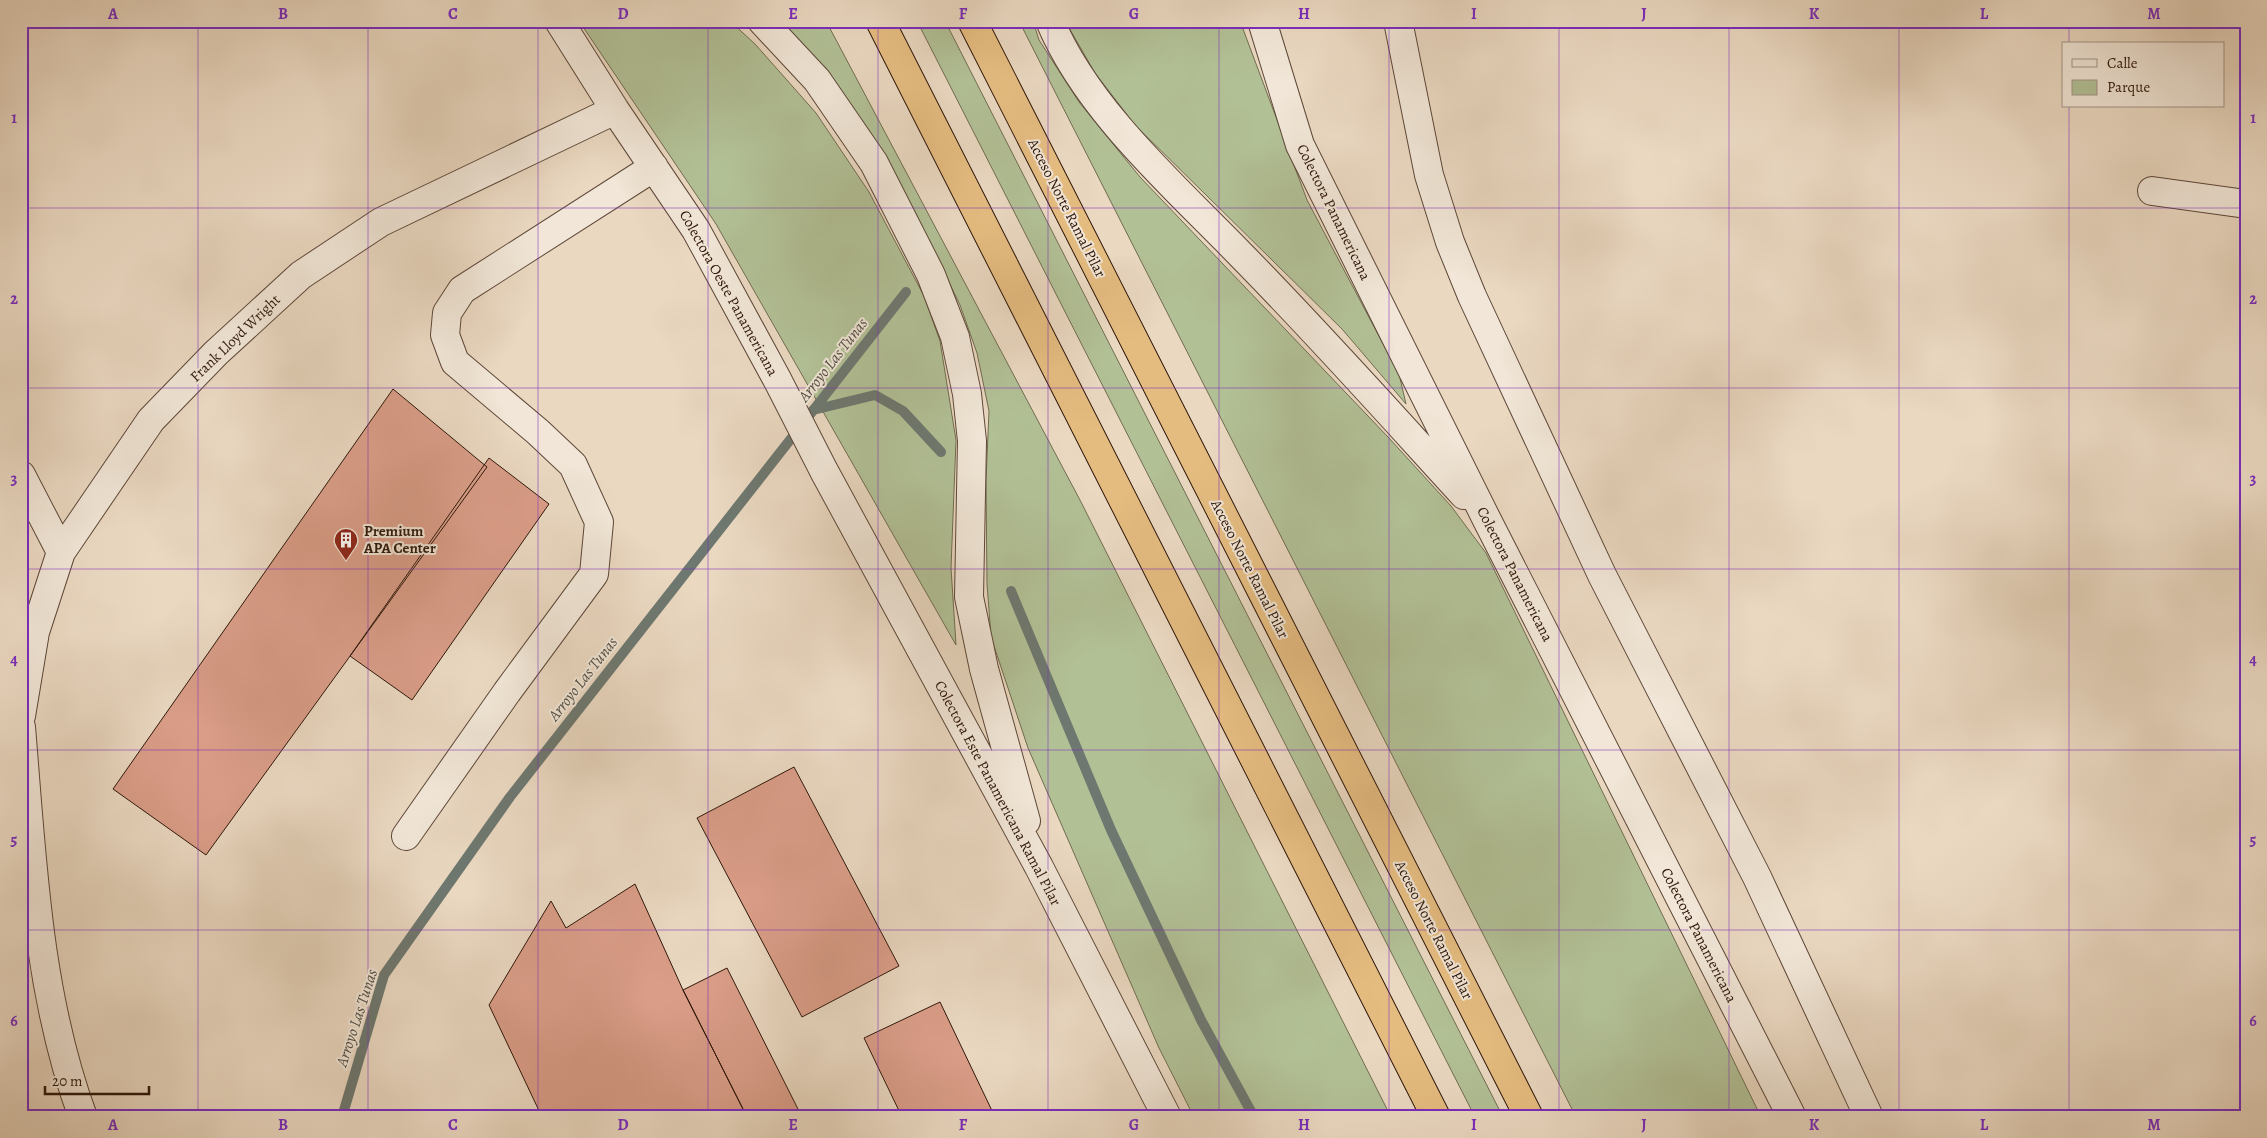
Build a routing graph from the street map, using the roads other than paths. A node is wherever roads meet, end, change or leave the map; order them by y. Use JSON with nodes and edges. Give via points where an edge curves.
{"nodes":[{"id":1,"x":559,"y":21,"type":"edge"},
{"id":2,"x":762,"y":21,"type":"edge"},
{"id":3,"x":880,"y":21,"type":"edge"},
{"id":4,"x":972,"y":21,"type":"edge"},
{"id":5,"x":1050,"y":21,"type":"edge"},
{"id":6,"x":1262,"y":21,"type":"edge"},
{"id":7,"x":1398,"y":21,"type":"edge"},
{"id":8,"x":615,"y":110,"type":"junction"},
{"id":9,"x":654,"y":167,"type":"junction"},
{"id":10,"x":2152,"y":191,"type":"dead end"},
{"id":11,"x":2246,"y":204,"type":"edge"},
{"id":12,"x":824,"y":471,"type":"joint"},
{"id":13,"x":21,"y":475,"type":"edge"},
{"id":14,"x":1486,"y":518,"type":"junction"},
{"id":15,"x":60,"y":552,"type":"junction"},
{"id":16,"x":21,"y":716,"type":"edge"},
{"id":17,"x":21,"y":727,"type":"edge"},
{"id":18,"x":406,"y":836,"type":"dead end"},
{"id":19,"x":1039,"y":867,"type":"junction"},
{"id":20,"x":83,"y":1117,"type":"edge"},
{"id":21,"x":1167,"y":1117,"type":"edge"},
{"id":22,"x":1436,"y":1117,"type":"edge"},
{"id":23,"x":1529,"y":1117,"type":"edge"},
{"id":24,"x":1792,"y":1117,"type":"edge"},
{"id":25,"x":1869,"y":1117,"type":"edge"}],
"edges":[{"from":1,"to":8,"type":"street","name":"Colectora Oeste Panamericana"},
{"from":2,"to":19,"type":"street","via":[[817,80],[874,163],[931,275],[955,337],[968,394],[972,442],[969,597],[984,669]]},
{"from":3,"to":22,"type":"highway"},
{"from":4,"to":23,"type":"highway","name":"Acceso Norte Ramal Pilar"},
{"from":5,"to":14,"type":"street","via":[[1083,79],[1122,132]]},
{"from":6,"to":14,"type":"street","name":"Colectora Panamericana","via":[[1300,145]]},
{"from":7,"to":25,"type":"street","via":[[1429,175],[1450,242],[1472,296],[1602,575],[1757,877]]},
{"from":8,"to":9,"type":"street","name":"Colectora Oeste Panamericana"},
{"from":8,"to":15,"type":"street","name":"Frank Lloyd Wright","via":[[381,222],[301,275],[216,353],[151,420]]},
{"from":9,"to":12,"type":"street","name":"Colectora Oeste Panamericana","via":[[696,230]]},
{"from":9,"to":18,"type":"street","via":[[462,290],[447,313],[445,335],[455,362],[573,465],[598,522],[594,574]]},
{"from":10,"to":11,"type":"street"},
{"from":12,"to":19,"type":"street","name":"Colectora Este Panamericana Ramal Pilar"},
{"from":13,"to":15,"type":"street"},
{"from":14,"to":24,"type":"street","name":"Colectora Panamericana"},
{"from":15,"to":16,"type":"street","name":"Frank Lloyd Wright","via":[[34,632]]},
{"from":17,"to":20,"type":"street","via":[[37,912],[53,1006]]},
{"from":19,"to":21,"type":"street","name":"Colectora Este Panamericana Ramal Pilar"}]}
